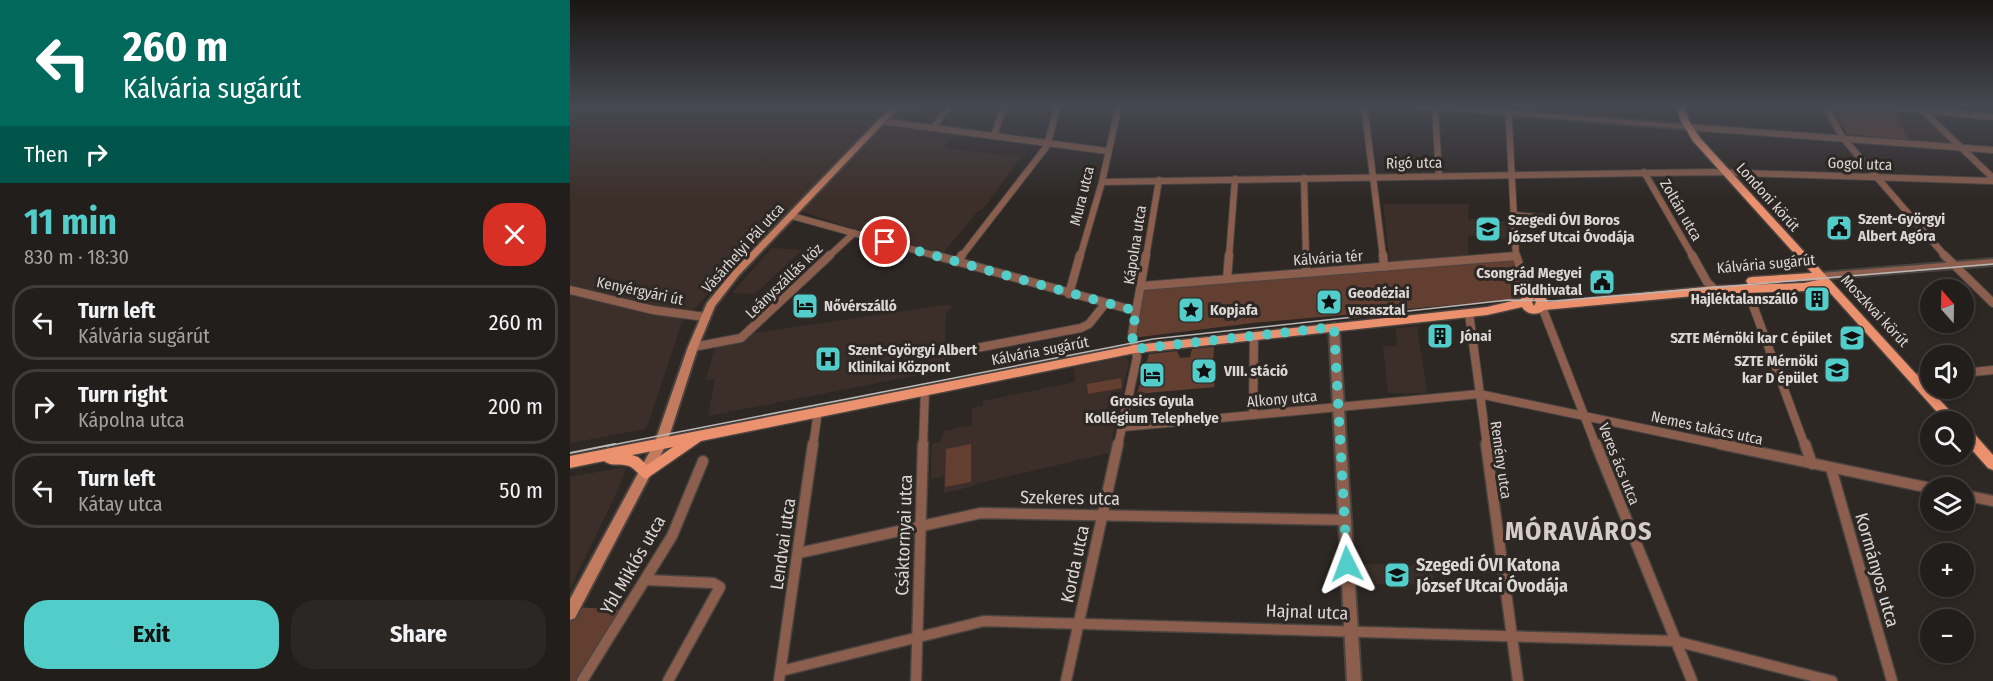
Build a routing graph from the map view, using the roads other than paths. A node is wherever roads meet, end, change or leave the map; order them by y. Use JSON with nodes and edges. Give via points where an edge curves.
{"nodes":[{"id":1,"x":866,"y":137,"type":"edge"},
{"id":2,"x":1000,"y":137,"type":"edge"},
{"id":3,"x":1050,"y":137,"type":"edge"},
{"id":4,"x":1111,"y":137,"type":"edge"},
{"id":5,"x":1368,"y":137,"type":"edge"},
{"id":6,"x":1437,"y":137,"type":"edge"},
{"id":7,"x":1510,"y":137,"type":"edge"},
{"id":8,"x":1696,"y":137,"type":"edge"},
{"id":9,"x":1825,"y":137,"type":"edge"},
{"id":10,"x":1950,"y":137,"type":"edge"},
{"id":11,"x":1842,"y":138,"type":"junction"},
{"id":12,"x":1049,"y":143,"type":"junction"},
{"id":13,"x":1961,"y":147,"type":"junction"},
{"id":14,"x":1993,"y":150,"type":"edge"},
{"id":15,"x":1107,"y":151,"type":"junction"},
{"id":16,"x":1644,"y":172,"type":"junction"},
{"id":17,"x":1726,"y":172,"type":"junction"},
{"id":18,"x":1512,"y":175,"type":"junction"},
{"id":19,"x":1439,"y":176,"type":"junction"},
{"id":20,"x":1373,"y":177,"type":"junction"},
{"id":21,"x":1876,"y":177,"type":"junction"},
{"id":22,"x":1304,"y":178,"type":"junction"},
{"id":23,"x":1235,"y":179,"type":"junction"},
{"id":24,"x":1993,"y":179,"type":"edge"},
{"id":25,"x":1159,"y":180,"type":"junction"},
{"id":26,"x":1102,"y":182,"type":"junction"},
{"id":27,"x":1514,"y":215,"type":"junction"},
{"id":28,"x":792,"y":216,"type":"junction"},
{"id":29,"x":1588,"y":218,"type":"dead end"},
{"id":30,"x":854,"y":233,"type":"junction"},
{"id":31,"x":1516,"y":256,"type":"junction"},
{"id":32,"x":957,"y":262,"type":"junction"},
{"id":33,"x":1806,"y":262,"type":"junction"},
{"id":34,"x":1993,"y":264,"type":"edge"},
{"id":35,"x":1384,"y":267,"type":"junction"},
{"id":36,"x":1955,"y":267,"type":"junction"},
{"id":37,"x":1306,"y":273,"type":"junction"},
{"id":38,"x":1227,"y":279,"type":"junction"},
{"id":39,"x":1823,"y":279,"type":"junction"},
{"id":40,"x":1800,"y":282,"type":"junction"},
{"id":41,"x":1142,"y":286,"type":"junction"},
{"id":42,"x":1713,"y":287,"type":"junction"},
{"id":43,"x":1747,"y":289,"type":"junction"},
{"id":44,"x":570,"y":290,"type":"edge"},
{"id":45,"x":1069,"y":294,"type":"junction"},
{"id":46,"x":1840,"y":298,"type":"junction"},
{"id":47,"x":1536,"y":303,"type":"junction"},
{"id":48,"x":1993,"y":303,"type":"edge"},
{"id":49,"x":1105,"y":304,"type":"junction"},
{"id":50,"x":1136,"y":311,"type":"junction"},
{"id":51,"x":1469,"y":313,"type":"junction"},
{"id":52,"x":705,"y":317,"type":"junction"},
{"id":53,"x":1334,"y":327,"type":"junction"},
{"id":54,"x":1254,"y":337,"type":"junction"},
{"id":55,"x":693,"y":346,"type":"junction"},
{"id":56,"x":1135,"y":349,"type":"junction"},
{"id":57,"x":956,"y":352,"type":"dead end"},
{"id":58,"x":1993,"y":370,"type":"edge"},
{"id":59,"x":1974,"y":372,"type":"edge"},
{"id":60,"x":1920,"y":377,"type":"edge"},
{"id":61,"x":1914,"y":378,"type":"junction"},
{"id":62,"x":925,"y":390,"type":"junction"},
{"id":63,"x":1479,"y":394,"type":"junction"},
{"id":64,"x":1338,"y":407,"type":"junction"},
{"id":65,"x":818,"y":411,"type":"junction"},
{"id":66,"x":1944,"y":411,"type":"edge"},
{"id":67,"x":1253,"y":415,"type":"junction"},
{"id":68,"x":1583,"y":416,"type":"junction"},
{"id":69,"x":1123,"y":427,"type":"junction"},
{"id":70,"x":706,"y":434,"type":"junction"},
{"id":71,"x":662,"y":443,"type":"junction"},
{"id":72,"x":1974,"y":443,"type":"edge"},
{"id":73,"x":585,"y":459,"type":"junction"},
{"id":74,"x":703,"y":461,"type":"dead end"},
{"id":75,"x":570,"y":462,"type":"edge"},
{"id":76,"x":1812,"y":464,"type":"junction"},
{"id":77,"x":1993,"y":464,"type":"edge"},
{"id":78,"x":1831,"y":468,"type":"junction"},
{"id":79,"x":646,"y":472,"type":"junction"},
{"id":80,"x":1920,"y":486,"type":"edge"},
{"id":81,"x":1974,"y":497,"type":"edge"},
{"id":82,"x":1993,"y":501,"type":"edge"},
{"id":83,"x":1103,"y":515,"type":"junction"},
{"id":84,"x":1345,"y":520,"type":"junction"},
{"id":85,"x":920,"y":525,"type":"junction"},
{"id":86,"x":799,"y":553,"type":"junction"},
{"id":87,"x":647,"y":580,"type":"junction"},
{"id":88,"x":570,"y":613,"type":"edge"},
{"id":89,"x":1080,"y":622,"type":"junction"},
{"id":90,"x":1351,"y":630,"type":"junction"},
{"id":91,"x":1512,"y":635,"type":"junction"},
{"id":92,"x":917,"y":636,"type":"junction"},
{"id":93,"x":1675,"y":641,"type":"junction"},
{"id":94,"x":780,"y":676,"type":"edge"},
{"id":95,"x":582,"y":681,"type":"edge"},
{"id":96,"x":668,"y":681,"type":"edge"},
{"id":97,"x":916,"y":681,"type":"edge"},
{"id":98,"x":1066,"y":681,"type":"edge"},
{"id":99,"x":1354,"y":681,"type":"edge"},
{"id":100,"x":1518,"y":681,"type":"edge"},
{"id":101,"x":1692,"y":681,"type":"edge"},
{"id":102,"x":1832,"y":681,"type":"edge"},
{"id":103,"x":1892,"y":681,"type":"edge"}],
"edges":[{"from":1,"to":28,"type":"main road","name":"Vásárhelyi Pál utca"},
{"from":2,"to":12,"type":"street"},
{"from":3,"to":12,"type":"street"},
{"from":4,"to":15,"type":"street","name":"Mura utca"},
{"from":5,"to":20,"type":"street"},
{"from":6,"to":19,"type":"street"},
{"from":7,"to":18,"type":"street"},
{"from":8,"to":17,"type":"main road","name":"Londoni körút"},
{"from":9,"to":11,"type":"street"},
{"from":10,"to":13,"type":"street"},
{"from":11,"to":13,"type":"street"},
{"from":11,"to":21,"type":"street"},
{"from":12,"to":15,"type":"street"},
{"from":12,"to":32,"type":"street"},
{"from":13,"to":14,"type":"street"},
{"from":13,"to":24,"type":"street"},
{"from":15,"to":26,"type":"street","name":"Mura utca"},
{"from":16,"to":17,"type":"street","name":"Rigó utca"},
{"from":16,"to":18,"type":"street","name":"Rigó utca"},
{"from":16,"to":42,"type":"street","name":"Zoltán utca"},
{"from":17,"to":21,"type":"street","name":"Gogol utca"},
{"from":17,"to":33,"type":"main road","name":"Londoni körút"},
{"from":18,"to":19,"type":"street","name":"Rigó utca"},
{"from":18,"to":27,"type":"street"},
{"from":19,"to":20,"type":"street","name":"Rigó utca"},
{"from":20,"to":22,"type":"street","name":"Rigó utca"},
{"from":20,"to":35,"type":"street"},
{"from":21,"to":24,"type":"street","name":"Gogol utca"},
{"from":21,"to":36,"type":"street"},
{"from":22,"to":23,"type":"street","name":"Rigó utca"},
{"from":22,"to":37,"type":"street"},
{"from":23,"to":25,"type":"street","name":"Rigó utca"},
{"from":23,"to":38,"type":"street"},
{"from":25,"to":26,"type":"street","name":"Rigó utca"},
{"from":25,"to":41,"type":"street","name":"Kápolna utca"},
{"from":26,"to":45,"type":"street","name":"Mura utca"},
{"from":27,"to":29,"type":"street"},
{"from":27,"to":31,"type":"street"},
{"from":28,"to":30,"type":"street"},
{"from":28,"to":52,"type":"main road","name":"Vásárhelyi Pál utca","via":[[726,284]]},
{"from":30,"to":32,"type":"street"},
{"from":30,"to":55,"type":"street","name":"Leányszállás köz","via":[[741,338]]},
{"from":31,"to":35,"type":"street","name":"Kálvária tér"},
{"from":31,"to":47,"type":"street"},
{"from":32,"to":45,"type":"street"},
{"from":33,"to":39,"type":"main road","name":"Londoni körút"},
{"from":33,"to":40,"type":"main road"},
{"from":34,"to":36,"type":"street","name":"Kálvária sugárút"},
{"from":35,"to":37,"type":"street","name":"Kálvária tér"},
{"from":36,"to":39,"type":"street","name":"Kálvária sugárút"},
{"from":36,"to":48,"type":"street"},
{"from":37,"to":38,"type":"street","name":"Kálvária tér"},
{"from":38,"to":41,"type":"street","name":"Kálvária tér"},
{"from":39,"to":40,"type":"main road","name":"Kálvária sugárút"},
{"from":39,"to":46,"type":"main road","name":"Moszkvai körút"},
{"from":40,"to":42,"type":"main road","name":"Kálvária sugárút"},
{"from":40,"to":43,"type":"main road","name":"Kálvária sugárút"},
{"from":40,"to":46,"type":"main road"},
{"from":41,"to":50,"type":"street","name":"Kápolna utca"},
{"from":42,"to":43,"type":"main road","name":"Kálvária sugárút"},
{"from":42,"to":47,"type":"main road","name":"Kálvária sugárút"},
{"from":43,"to":76,"type":"street"},
{"from":44,"to":52,"type":"street","name":"Kenyérgyári út","via":[[653,310]]},
{"from":45,"to":49,"type":"street"},
{"from":46,"to":61,"type":"main road","name":"Moszkvai körút"},
{"from":47,"to":51,"type":"main road","name":"Kálvária sugárút"},
{"from":47,"to":68,"type":"street","name":"Veres ács utca"},
{"from":49,"to":50,"type":"street"},
{"from":49,"to":57,"type":"street","name":"Kálvária sugárút","via":[[1081,328]]},
{"from":50,"to":56,"type":"street","name":"Kápolna utca","via":[[1132,336]]},
{"from":51,"to":53,"type":"main road","name":"Kálvária sugárút"},
{"from":51,"to":63,"type":"street","name":"Remény utca"},
{"from":52,"to":55,"type":"main road","name":"Vásárhelyi Pál utca"},
{"from":53,"to":54,"type":"main road","name":"Kálvária sugárút"},
{"from":53,"to":64,"type":"street"},
{"from":54,"to":56,"type":"main road","name":"Kálvária sugárút"},
{"from":54,"to":67,"type":"street"},
{"from":55,"to":71,"type":"main road","name":"Vásárhelyi Pál utca"},
{"from":56,"to":62,"type":"main road","name":"Kálvária sugárút"},
{"from":56,"to":69,"type":"street","name":"Korda utca","via":[[1137,357]]},
{"from":58,"to":59,"type":"street"},
{"from":60,"to":61,"type":"street"},
{"from":61,"to":66,"type":"main road","name":"Moszkvai körút"},
{"from":62,"to":65,"type":"main road","name":"Kálvária sugárút"},
{"from":62,"to":85,"type":"street","name":"Csáktornyai utca"},
{"from":63,"to":64,"type":"street","name":"Alkony utca"},
{"from":63,"to":68,"type":"street","name":"Nemes takács utca"},
{"from":63,"to":91,"type":"street","name":"Remény utca"},
{"from":64,"to":67,"type":"street","name":"Alkony utca"},
{"from":64,"to":84,"type":"street"},
{"from":65,"to":70,"type":"main road","name":"Kálvária sugárút"},
{"from":65,"to":86,"type":"street","name":"Lendvai utca"},
{"from":67,"to":69,"type":"street","name":"Alkony utca"},
{"from":68,"to":76,"type":"street","name":"Nemes takács utca"},
{"from":68,"to":93,"type":"street","name":"Veres ács utca"},
{"from":69,"to":83,"type":"street","name":"Korda utca"},
{"from":70,"to":71,"type":"main road","name":"Kálvária sugárút"},
{"from":70,"to":79,"type":"main road"},
{"from":71,"to":73,"type":"main road","name":"Kálvária sugárút"},
{"from":71,"to":79,"type":"main road","name":"Vásárhelyi Pál utca"},
{"from":72,"to":77,"type":"main road"},
{"from":73,"to":75,"type":"main road","name":"Kálvária sugárút"},
{"from":73,"to":79,"type":"main road","via":[[633,461]]},
{"from":74,"to":87,"type":"street","name":"Ybl Miklós utca","via":[[672,536]]},
{"from":76,"to":78,"type":"street","name":"Nemes takács utca"},
{"from":78,"to":80,"type":"street","name":"Nemes takács utca"},
{"from":78,"to":103,"type":"street","name":"Kormányos utca"},
{"from":79,"to":88,"type":"main road","name":"Vásárhelyi Pál utca"},
{"from":81,"to":82,"type":"street"},
{"from":83,"to":84,"type":"street","name":"Szekeres utca"},
{"from":83,"to":85,"type":"street","name":"Szekeres utca","via":[[981,513]]},
{"from":83,"to":89,"type":"street","name":"Korda utca"},
{"from":84,"to":90,"type":"street"},
{"from":85,"to":86,"type":"street","name":"Szekeres utca"},
{"from":85,"to":92,"type":"street","name":"Csáktornyai utca"},
{"from":86,"to":94,"type":"street","name":"Lendvai utca"},
{"from":87,"to":95,"type":"street","name":"Ybl Miklós utca"},
{"from":87,"to":96,"type":"street","via":[[713,583],[720,587]]},
{"from":89,"to":90,"type":"street","name":"Hajnal utca"},
{"from":89,"to":92,"type":"street","name":"Hajnal utca","via":[[984,621]]},
{"from":89,"to":98,"type":"street","name":"Korda utca"},
{"from":90,"to":91,"type":"street","name":"Hajnal utca"},
{"from":90,"to":99,"type":"street"},
{"from":91,"to":93,"type":"street","name":"Hajnal utca"},
{"from":91,"to":100,"type":"street","name":"Remény utca"},
{"from":92,"to":94,"type":"street","name":"Hajnal utca"},
{"from":92,"to":97,"type":"street","name":"Csáktornyai utca"},
{"from":93,"to":101,"type":"street","name":"Veres ács utca"},
{"from":93,"to":102,"type":"street","name":"Hajnal utca"}]}
